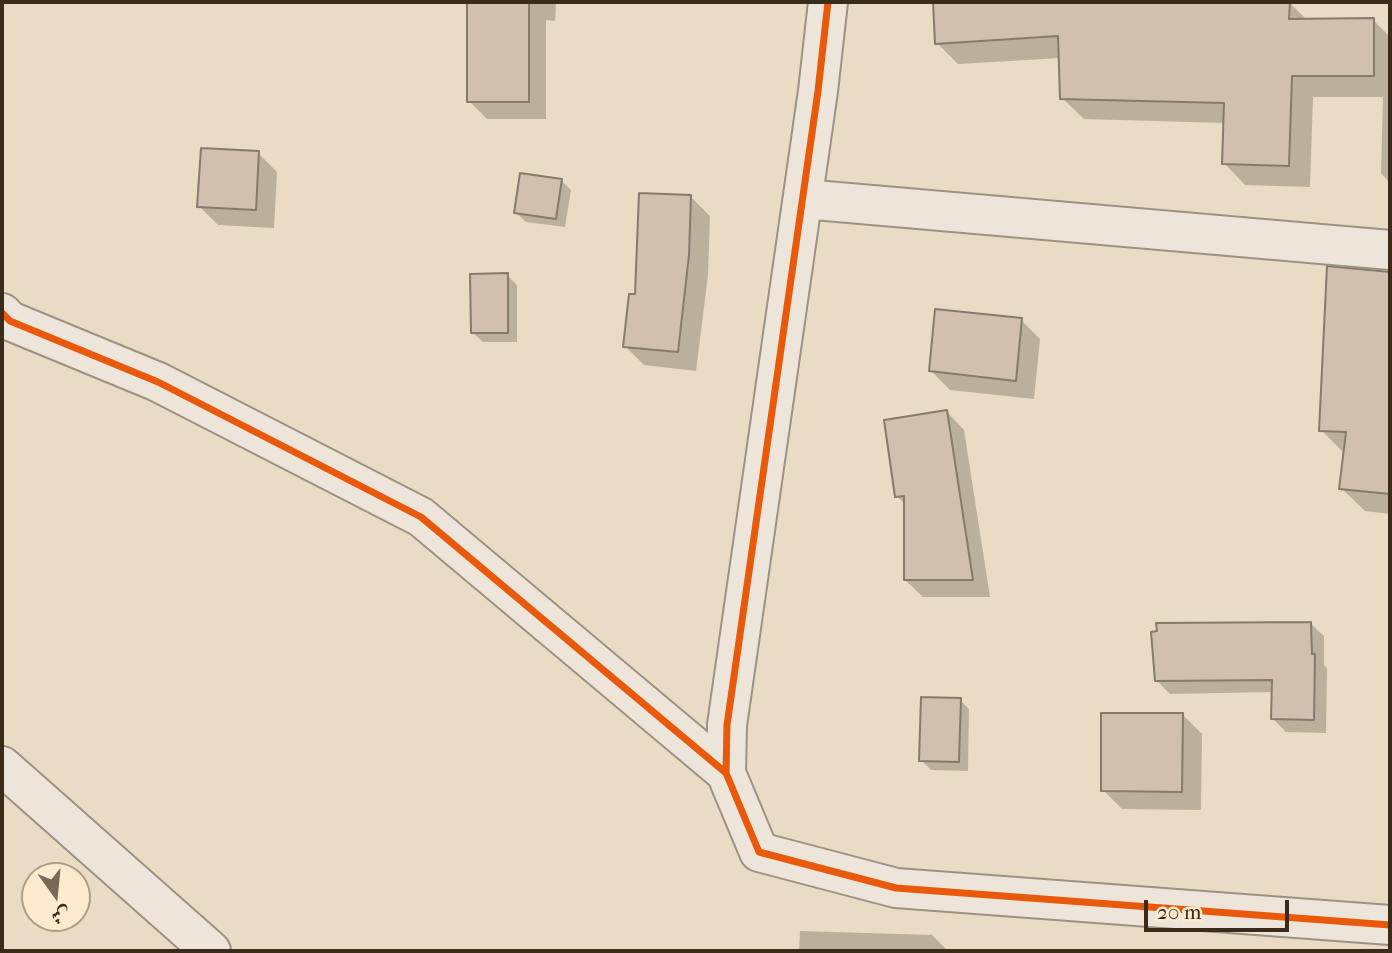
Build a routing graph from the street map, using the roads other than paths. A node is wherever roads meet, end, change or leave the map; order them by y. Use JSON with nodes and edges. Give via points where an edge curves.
{"nodes":[{"id":1,"x":828,"y":2,"type":"edge"},
{"id":2,"x":803,"y":198,"type":"junction"},
{"id":3,"x":1390,"y":250,"type":"edge"},
{"id":4,"x":2,"y":313,"type":"edge"},
{"id":5,"x":2,"y":766,"type":"edge"},
{"id":6,"x":726,"y":773,"type":"junction"},
{"id":7,"x":1390,"y":925,"type":"edge"},
{"id":8,"x":211,"y":951,"type":"edge"}],
"edges":[{"from":1,"to":2,"type":"street"},
{"from":2,"to":3,"type":"street"},
{"from":2,"to":6,"type":"street","via":[[727,725]]},
{"from":4,"to":6,"type":"street","via":[[10,321],[158,382],[421,517]]},
{"from":5,"to":8,"type":"street"},
{"from":6,"to":7,"type":"street","via":[[759,852],[896,888]]}]}
